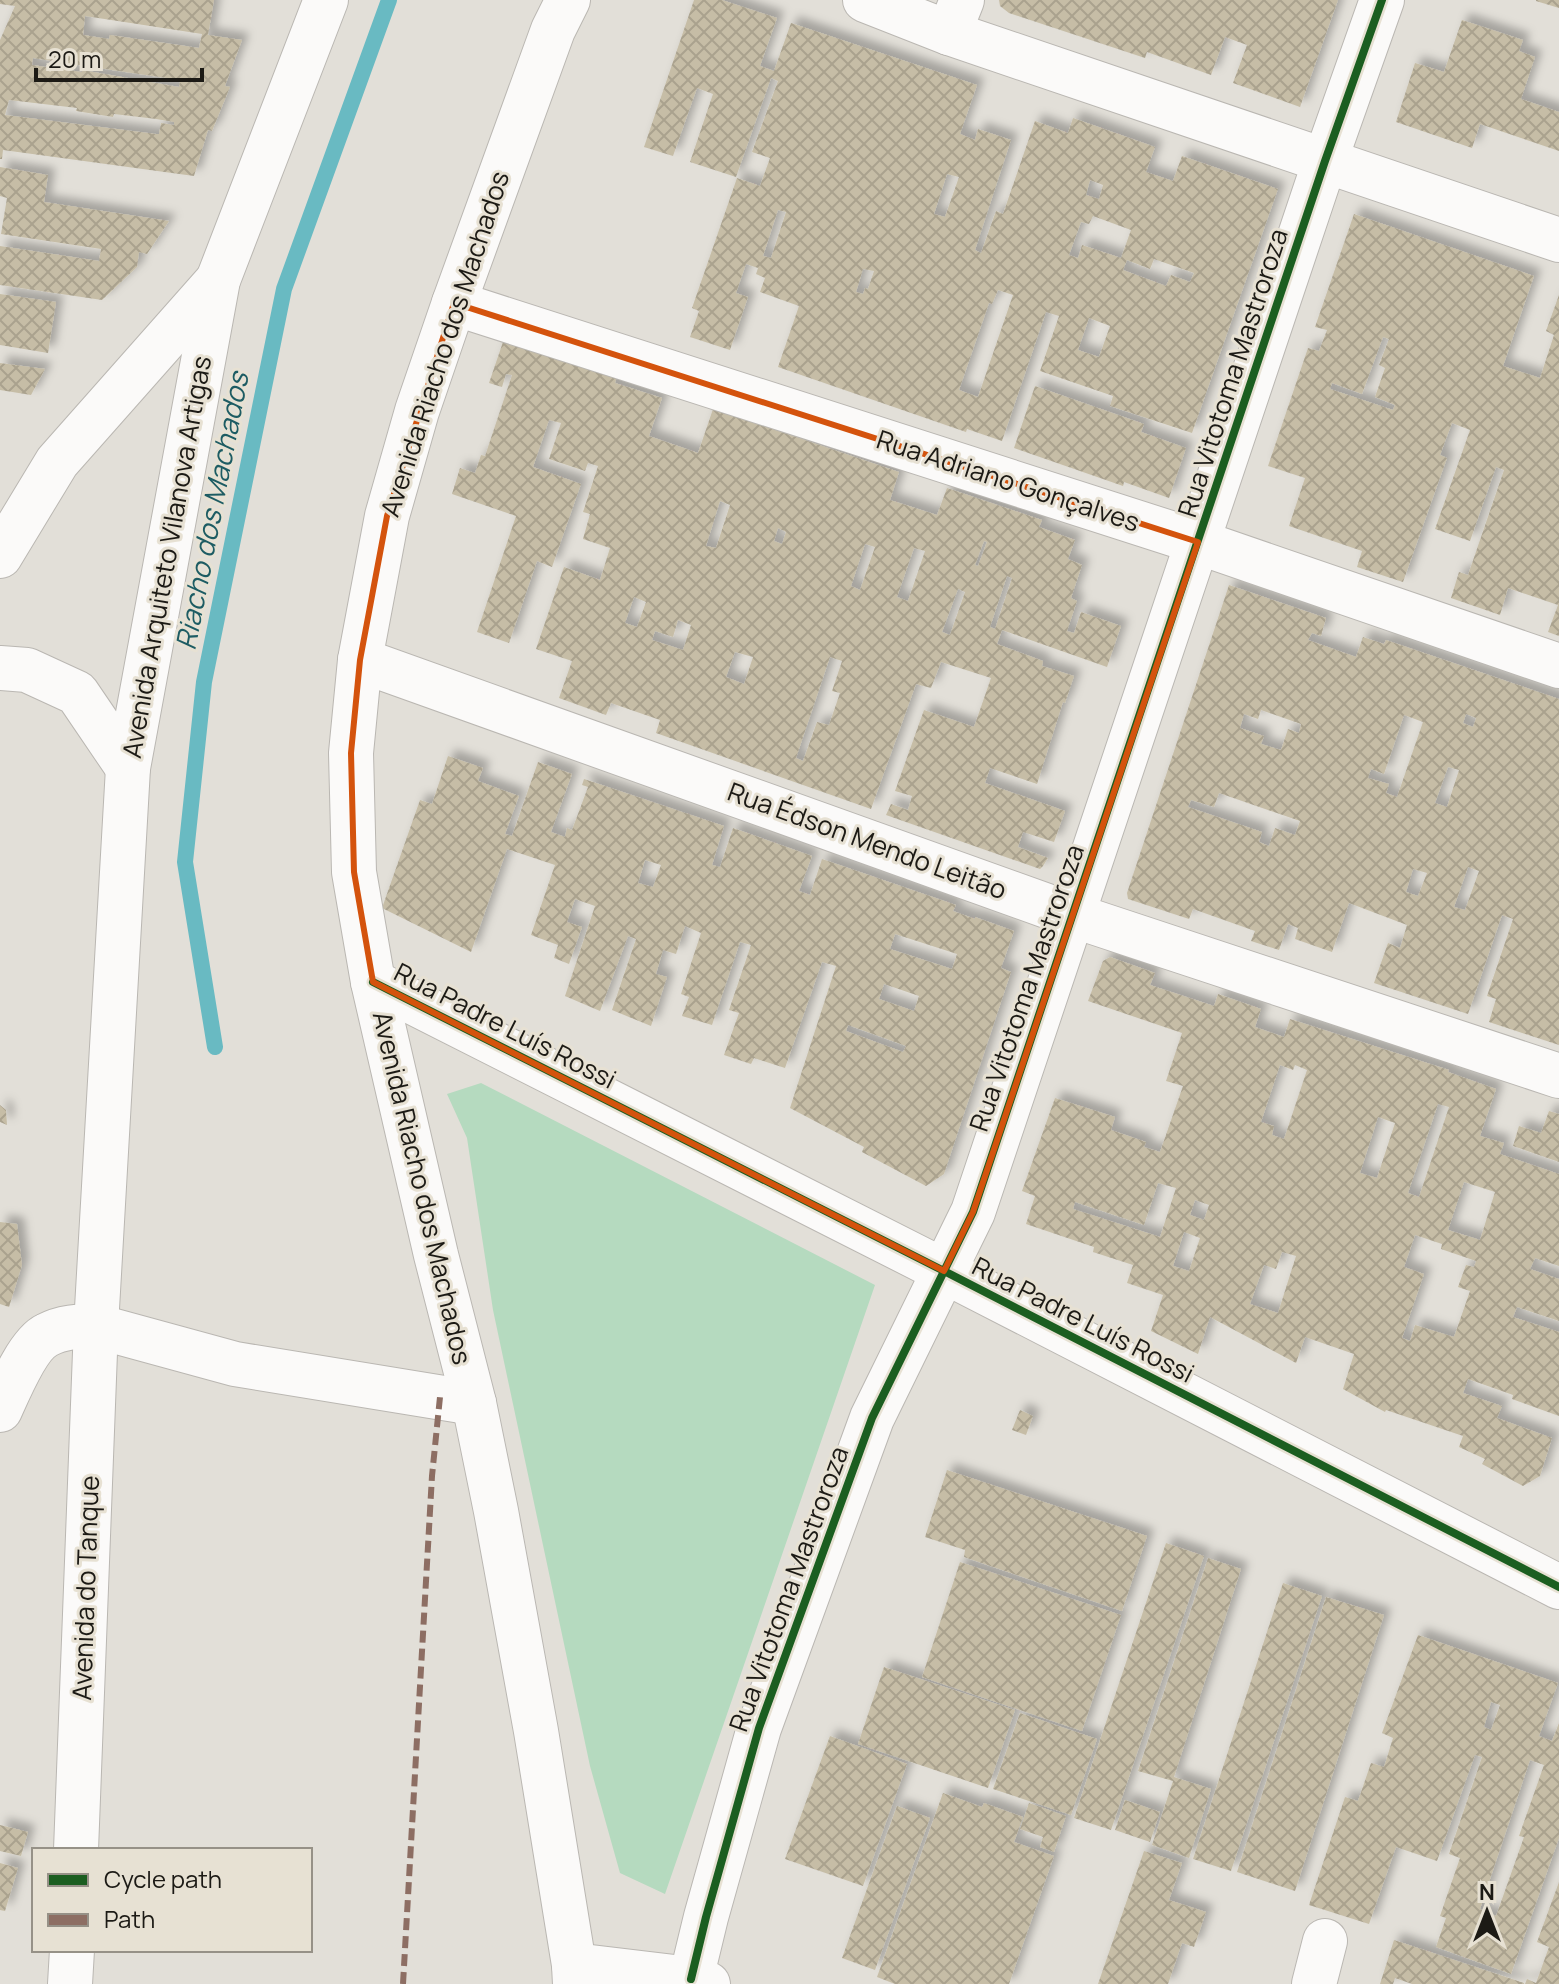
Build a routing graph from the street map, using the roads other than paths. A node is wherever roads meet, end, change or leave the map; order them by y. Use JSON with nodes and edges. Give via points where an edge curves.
{"nodes":[{"id":1,"x":326,"y":0,"type":"edge"},
{"id":2,"x":568,"y":0,"type":"edge"},
{"id":3,"x":865,"y":0,"type":"edge"},
{"id":4,"x":1382,"y":0,"type":"edge"},
{"id":5,"x":956,"y":16,"type":"edge"},
{"id":6,"x":1325,"y":161,"type":"junction"},
{"id":7,"x":1559,"y":240,"type":"edge"},
{"id":8,"x":218,"y":280,"type":"junction"},
{"id":9,"x":454,"y":303,"type":"junction"},
{"id":10,"x":1198,"y":542,"type":"junction"},
{"id":11,"x":0,"y":556,"type":"edge"},
{"id":12,"x":360,"y":660,"type":"junction"},
{"id":13,"x":1559,"y":666,"type":"edge"},
{"id":14,"x":0,"y":668,"type":"edge"},
{"id":15,"x":128,"y":768,"type":"junction"},
{"id":16,"x":1072,"y":915,"type":"junction"},
{"id":17,"x":373,"y":982,"type":"junction"},
{"id":18,"x":1559,"y":1076,"type":"edge"},
{"id":19,"x":944,"y":1271,"type":"junction"},
{"id":20,"x":96,"y":1326,"type":"junction"},
{"id":21,"x":474,"y":1403,"type":"junction"},
{"id":22,"x":0,"y":1410,"type":"edge"},
{"id":23,"x":1555,"y":1573,"type":"edge"},
{"id":24,"x":76,"y":1848,"type":"edge"},
{"id":25,"x":1325,"y":1941,"type":"dead end"},
{"id":26,"x":72,"y":1952,"type":"edge"},
{"id":27,"x":574,"y":1975,"type":"edge"},
{"id":28,"x":700,"y":1982,"type":"edge"},
{"id":29,"x":70,"y":1984,"type":"edge"},
{"id":30,"x":1314,"y":1984,"type":"edge"}],
"edges":[{"from":1,"to":8,"type":"street","name":"Avenida Arquiteto Vilanova Artigas"},
{"from":2,"to":9,"type":"street","name":"Avenida Riacho dos Machados"},
{"from":3,"to":5,"type":"street"},
{"from":4,"to":6,"type":"street","name":"Rua Vitotoma Mastroroza"},
{"from":5,"to":6,"type":"street"},
{"from":6,"to":7,"type":"street"},
{"from":6,"to":10,"type":"street","name":"Rua Vitotoma Mastroroza"},
{"from":8,"to":11,"type":"street","via":[[57,462]]},
{"from":8,"to":15,"type":"street","name":"Avenida Arquiteto Vilanova Artigas"},
{"from":9,"to":10,"type":"street","name":"Rua Adriano Gonçalves"},
{"from":9,"to":12,"type":"street","name":"Avenida Riacho dos Machados","via":[[387,516]]},
{"from":10,"to":13,"type":"street","name":"Rua Adriano Gonçalves"},
{"from":10,"to":16,"type":"street","name":"Rua Vitotoma Mastroroza"},
{"from":12,"to":16,"type":"street","name":"Rua Édson Mendo Leitão"},
{"from":12,"to":17,"type":"street","name":"Avenida Riacho dos Machados","via":[[351,753],[354,872]]},
{"from":14,"to":15,"type":"street","via":[[27,670],[77,693]]},
{"from":15,"to":20,"type":"street","name":"Avenida Arquiteto Vilanova Artigas"},
{"from":16,"to":18,"type":"street","name":"Rua Édson Mendo Leitão"},
{"from":16,"to":19,"type":"street","name":"Rua Vitotoma Mastroroza","via":[[973,1212]]},
{"from":17,"to":19,"type":"street","name":"Rua Padre Luís Rossi"},
{"from":17,"to":21,"type":"street","name":"Avenida Riacho dos Machados"},
{"from":19,"to":23,"type":"street","name":"Rua Padre Luís Rossi"},
{"from":19,"to":28,"type":"street","name":"Rua Vitotoma Mastroroza","via":[[872,1418],[759,1728],[706,1917]]},
{"from":20,"to":21,"type":"street","name":"Avenida Riacho dos Machados","via":[[235,1364]]},
{"from":20,"to":22,"type":"street","via":[[73,1326],[44,1336],[22,1363]]},
{"from":20,"to":24,"type":"street","name":"Avenida do Tanque"},
{"from":21,"to":27,"type":"street","name":"Avenida Riacho dos Machados","via":[[536,1731]]},
{"from":25,"to":30,"type":"street"},
{"from":26,"to":29,"type":"street"},
{"from":27,"to":28,"type":"street"}]}
